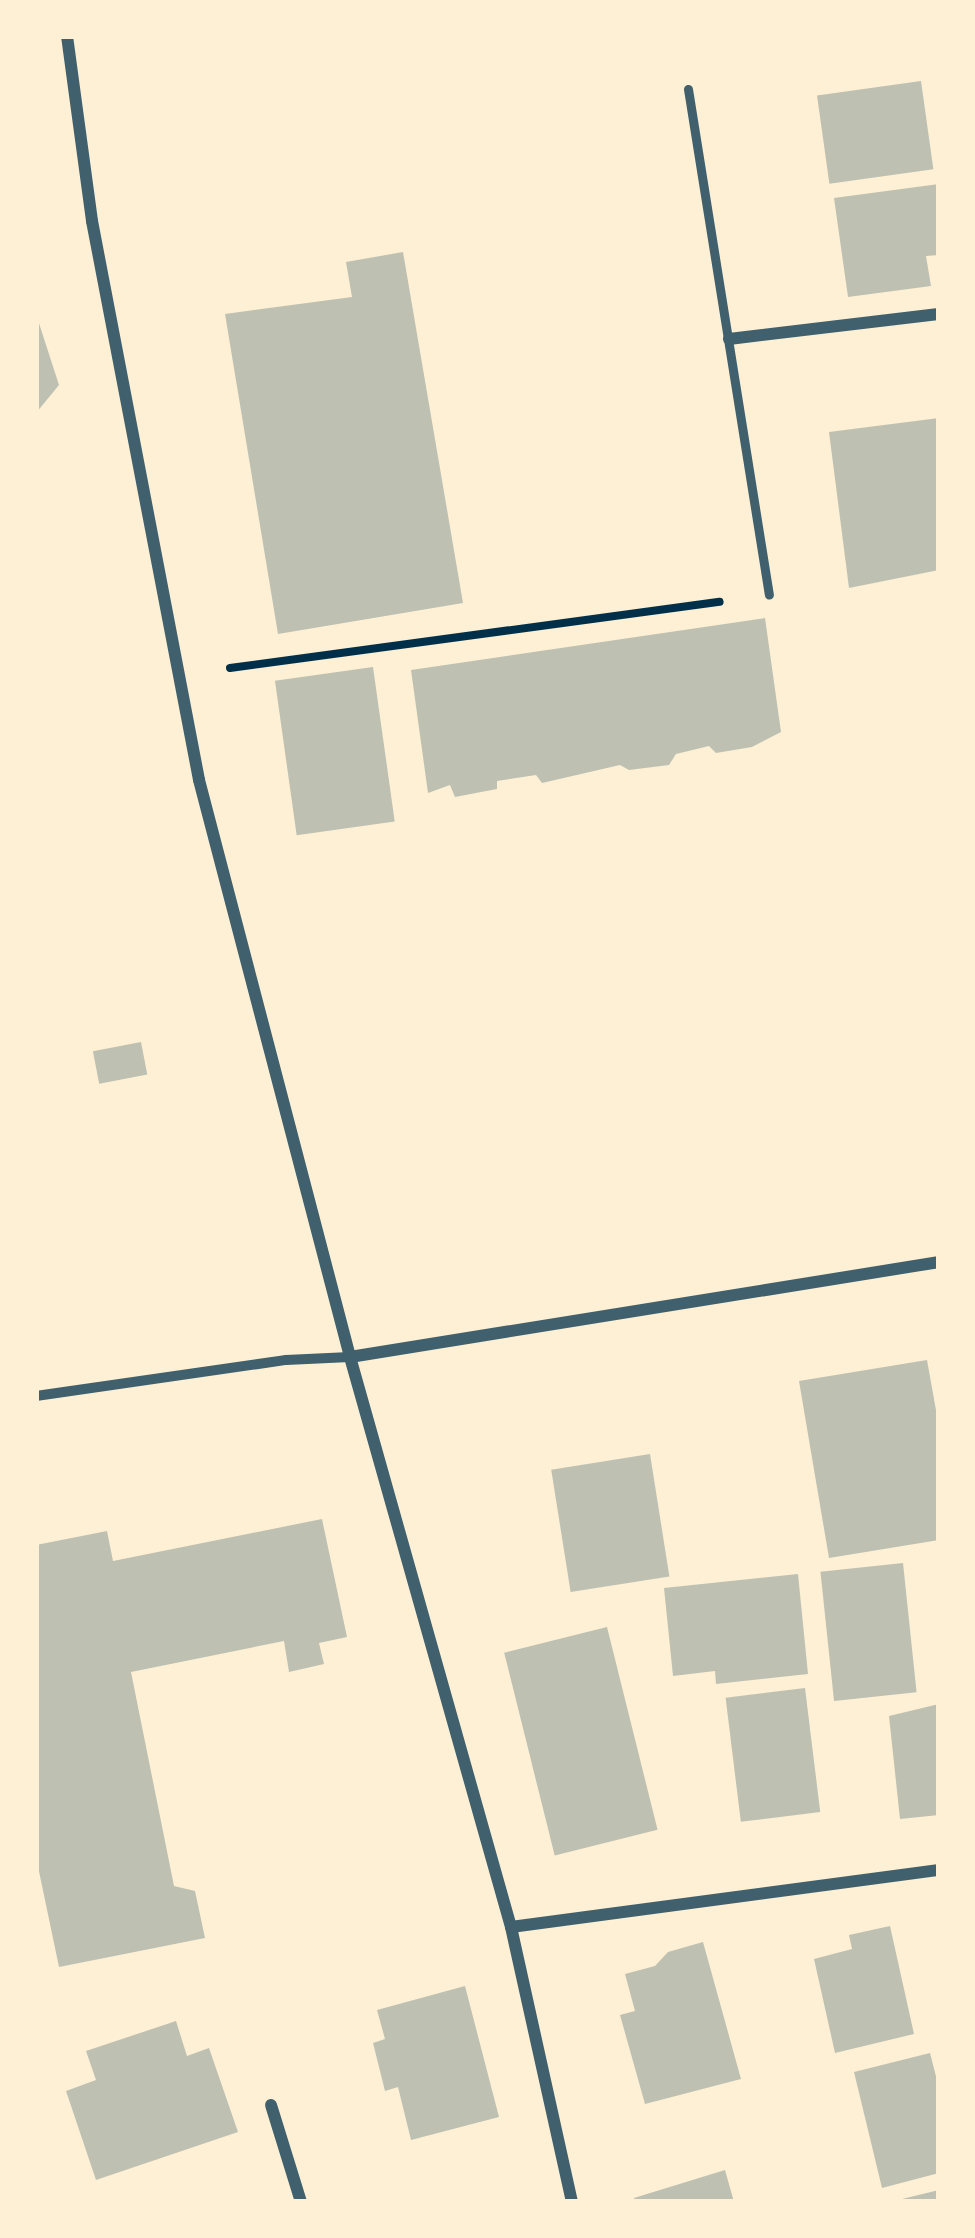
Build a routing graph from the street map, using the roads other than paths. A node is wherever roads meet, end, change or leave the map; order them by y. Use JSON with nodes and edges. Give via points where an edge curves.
{"nodes":[{"id":1,"x":67,"y":36,"type":"edge"},
{"id":2,"x":688,"y":89,"type":"dead end"},
{"id":3,"x":939,"y":314,"type":"edge"},
{"id":4,"x":729,"y":339,"type":"junction"},
{"id":5,"x":770,"y":595,"type":"road end"},
{"id":6,"x":939,"y":1262,"type":"edge"},
{"id":7,"x":350,"y":1357,"type":"junction"},
{"id":8,"x":36,"y":1396,"type":"edge"},
{"id":9,"x":939,"y":1870,"type":"edge"},
{"id":10,"x":512,"y":1927,"type":"junction"},
{"id":11,"x":271,"y":2105,"type":"dead end"},
{"id":12,"x":301,"y":2202,"type":"edge"},
{"id":13,"x":572,"y":2202,"type":"edge"}],
"edges":[{"from":1,"to":7,"type":"street","via":[[92,221],[176,676]]},
{"from":2,"to":4,"type":"lane"},
{"from":3,"to":4,"type":"street"},
{"from":4,"to":5,"type":"lane"},
{"from":6,"to":7,"type":"street"},
{"from":7,"to":8,"type":"street"},
{"from":7,"to":10,"type":"street"},
{"from":9,"to":10,"type":"street"},
{"from":10,"to":13,"type":"street"},
{"from":11,"to":12,"type":"street"}]}
